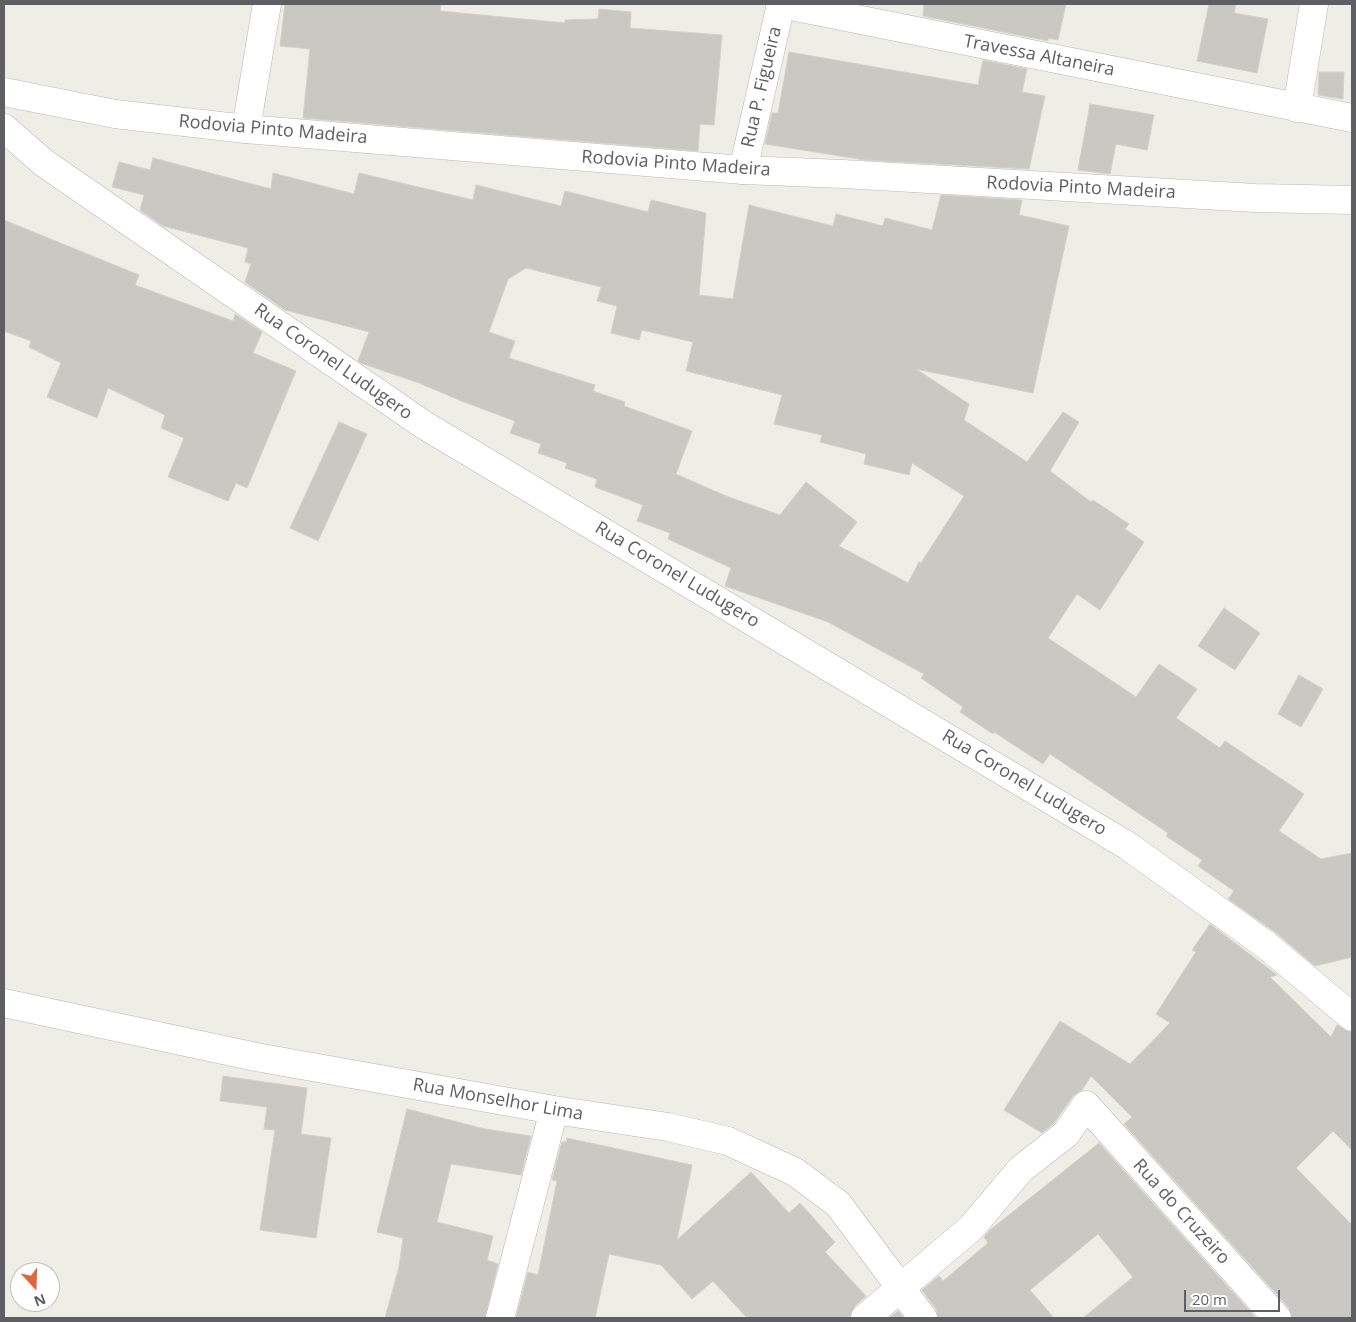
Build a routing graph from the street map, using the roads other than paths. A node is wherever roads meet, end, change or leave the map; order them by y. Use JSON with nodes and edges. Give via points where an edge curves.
{"nodes":[{"id":1,"x":266,"y":4,"type":"edge"},
{"id":2,"x":781,"y":4,"type":"edge"},
{"id":3,"x":1314,"y":4,"type":"edge"},
{"id":4,"x":4,"y":92,"type":"edge"},
{"id":5,"x":1297,"y":108,"type":"junction"},
{"id":6,"x":1352,"y":118,"type":"edge"},
{"id":7,"x":4,"y":128,"type":"edge"},
{"id":8,"x":246,"y":129,"type":"junction"},
{"id":9,"x":743,"y":170,"type":"junction"},
{"id":10,"x":1352,"y":200,"type":"edge"},
{"id":11,"x":4,"y":1003,"type":"edge"},
{"id":12,"x":1352,"y":1017,"type":"edge"},
{"id":13,"x":554,"y":1110,"type":"junction"},
{"id":14,"x":899,"y":1289,"type":"junction"},
{"id":15,"x":500,"y":1318,"type":"edge"},
{"id":16,"x":865,"y":1318,"type":"edge"},
{"id":17,"x":923,"y":1318,"type":"edge"},
{"id":18,"x":1277,"y":1318,"type":"edge"}],
"edges":[{"from":1,"to":8,"type":"street"},
{"from":2,"to":5,"type":"street","name":"Travessa Altaneira"},
{"from":2,"to":9,"type":"street","name":"Rua P. Figueira"},
{"from":3,"to":5,"type":"street"},
{"from":4,"to":8,"type":"street","name":"Rodovia Pinto Madeira","via":[[115,114]]},
{"from":5,"to":6,"type":"street","name":"Travessa Altaneira"},
{"from":7,"to":12,"type":"street","name":"Rua Coronel Ludugero","via":[[44,163],[424,425],[1128,846],[1266,945]]},
{"from":8,"to":9,"type":"street","name":"Rodovia Pinto Madeira"},
{"from":9,"to":10,"type":"street","name":"Rodovia Pinto Madeira","via":[[1255,198]]},
{"from":11,"to":13,"type":"street","name":"Rua Monselhor Lima","via":[[256,1057]]},
{"from":13,"to":14,"type":"street","name":"Rua Monselhor Lima","via":[[668,1127],[728,1141],[795,1172],[838,1204]]},
{"from":13,"to":15,"type":"street"},
{"from":14,"to":16,"type":"street"},
{"from":14,"to":17,"type":"street","name":"Rua Monselhor Lima"},
{"from":14,"to":18,"type":"street","name":"Rua do Cruzeiro","via":[[971,1228],[1021,1169],[1066,1134],[1086,1105]]}]}
